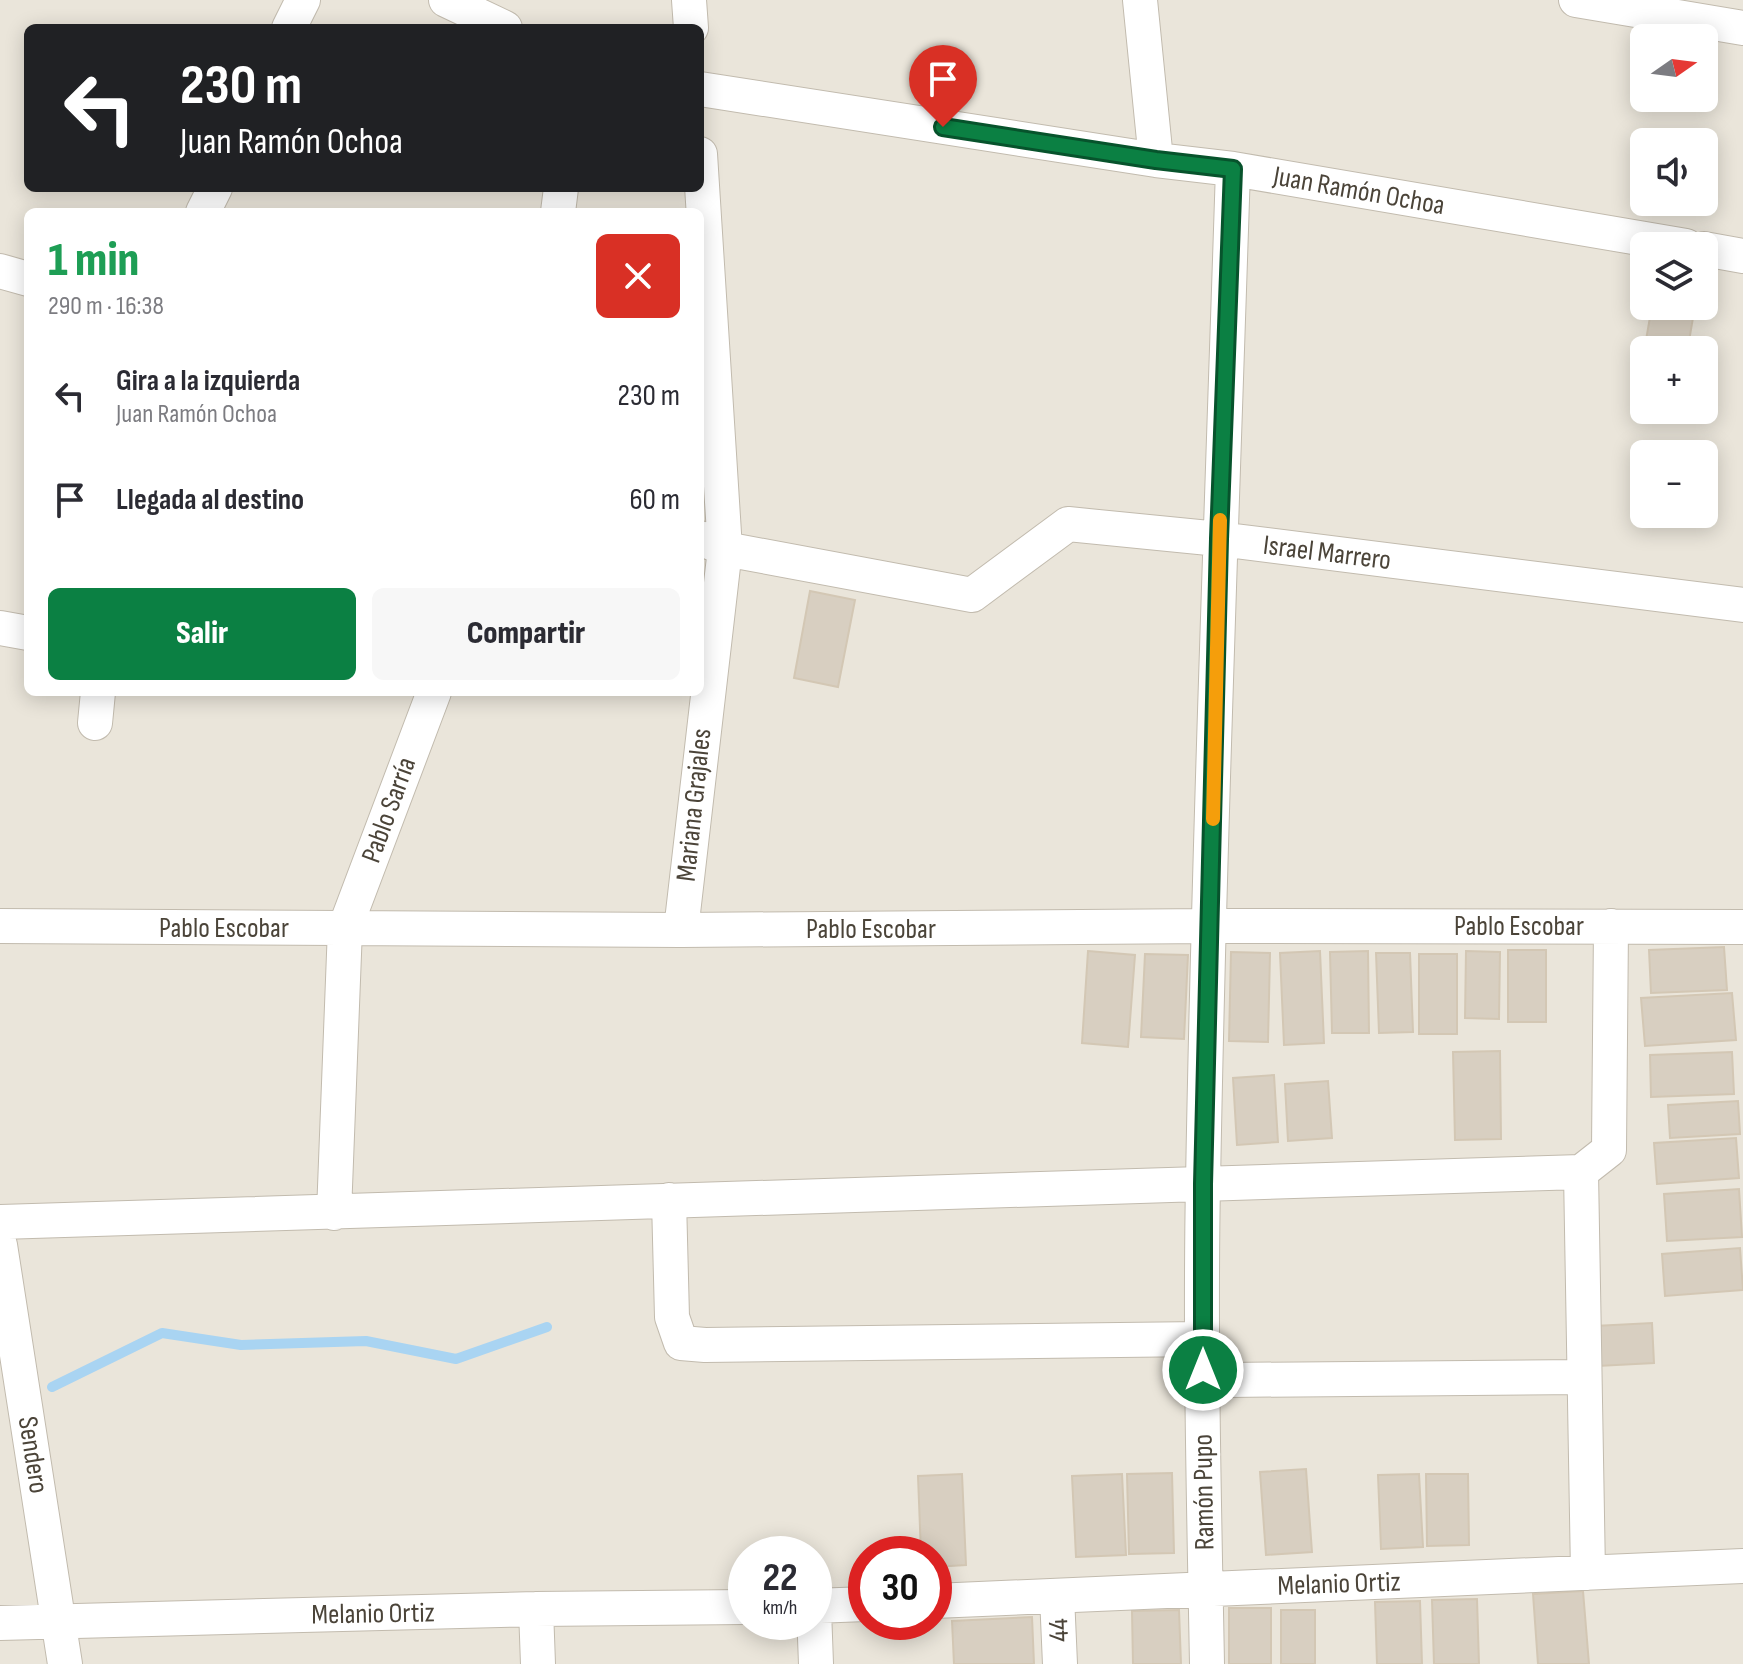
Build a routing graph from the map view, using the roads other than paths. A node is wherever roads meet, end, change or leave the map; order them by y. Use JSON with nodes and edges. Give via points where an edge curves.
{"nodes":[{"id":1,"x":303,"y":0,"type":"edge"},
{"id":2,"x":446,"y":0,"type":"edge"},
{"id":3,"x":689,"y":0,"type":"edge"},
{"id":4,"x":1140,"y":0,"type":"edge"},
{"id":5,"x":1576,"y":0,"type":"edge"},
{"id":6,"x":291,"y":24,"type":"edge"},
{"id":7,"x":497,"y":24,"type":"edge"},
{"id":8,"x":691,"y":24,"type":"edge"},
{"id":9,"x":1743,"y":28,"type":"edge"},
{"id":10,"x":704,"y":90,"type":"edge"},
{"id":11,"x":1156,"y":160,"type":"junction"},
{"id":12,"x":1233,"y":169,"type":"junction"},
{"id":13,"x":1630,"y":236,"type":"edge"},
{"id":14,"x":1718,"y":252,"type":"edge"},
{"id":15,"x":1743,"y":256,"type":"edge"},
{"id":16,"x":0,"y":271,"type":"edge"},
{"id":17,"x":24,"y":278,"type":"edge"},
{"id":18,"x":704,"y":284,"type":"edge"},
{"id":19,"x":1219,"y":539,"type":"junction"},
{"id":20,"x":712,"y":544,"type":"edge"},
{"id":21,"x":1743,"y":605,"type":"edge"},
{"id":22,"x":0,"y":628,"type":"edge"},
{"id":23,"x":24,"y":632,"type":"edge"},
{"id":24,"x":704,"y":644,"type":"edge"},
{"id":25,"x":432,"y":696,"type":"edge"},
{"id":26,"x":700,"y":696,"type":"edge"},
{"id":27,"x":0,"y":926,"type":"edge"},
{"id":28,"x":1210,"y":926,"type":"junction"},
{"id":29,"x":1611,"y":926,"type":"junction"},
{"id":30,"x":1743,"y":927,"type":"edge"},
{"id":31,"x":345,"y":928,"type":"junction"},
{"id":32,"x":681,"y":930,"type":"junction"},
{"id":33,"x":1581,"y":1172,"type":"junction"},
{"id":34,"x":1203,"y":1184,"type":"junction"},
{"id":35,"x":669,"y":1200,"type":"junction"},
{"id":36,"x":334,"y":1213,"type":"junction"},
{"id":37,"x":0,"y":1222,"type":"edge"},
{"id":38,"x":0,"y":1245,"type":"edge"},
{"id":39,"x":1202,"y":1339,"type":"junction"},
{"id":40,"x":1583,"y":1377,"type":"junction"},
{"id":41,"x":1743,"y":1566,"type":"edge"},
{"id":42,"x":1588,"y":1573,"type":"junction"},
{"id":43,"x":1205,"y":1589,"type":"junction"},
{"id":44,"x":1057,"y":1596,"type":"junction"},
{"id":45,"x":952,"y":1600,"type":"edge"},
{"id":46,"x":728,"y":1607,"type":"edge"},
{"id":47,"x":536,"y":1609,"type":"junction"},
{"id":48,"x":59,"y":1621,"type":"junction"},
{"id":49,"x":0,"y":1623,"type":"edge"},
{"id":50,"x":815,"y":1640,"type":"edge"},
{"id":51,"x":65,"y":1664,"type":"edge"},
{"id":52,"x":538,"y":1664,"type":"edge"},
{"id":53,"x":816,"y":1664,"type":"edge"},
{"id":54,"x":1060,"y":1664,"type":"edge"},
{"id":55,"x":1207,"y":1664,"type":"edge"}],
"edges":[{"from":1,"to":6,"type":"street"},
{"from":2,"to":7,"type":"street"},
{"from":3,"to":8,"type":"street"},
{"from":4,"to":11,"type":"street"},
{"from":5,"to":9,"type":"street"},
{"from":10,"to":11,"type":"street","name":"Juan Ramón Ochoa"},
{"from":11,"to":12,"type":"street","name":"Juan Ramón Ochoa"},
{"from":12,"to":13,"type":"street","name":"Juan Ramón Ochoa"},
{"from":12,"to":19,"type":"street","name":"Ramón Pupo"},
{"from":14,"to":15,"type":"street"},
{"from":16,"to":17,"type":"street"},
{"from":18,"to":20,"type":"street","name":"Mariana Grajales"},
{"from":19,"to":20,"type":"street","name":"Israel Marrero","via":[[1068,524],[972,595]]},
{"from":19,"to":21,"type":"street","name":"Israel Marrero"},
{"from":19,"to":28,"type":"street","name":"Ramón Pupo"},
{"from":20,"to":24,"type":"street","name":"Mariana Grajales"},
{"from":22,"to":23,"type":"street"},
{"from":25,"to":31,"type":"street","name":"Pablo Sarría"},
{"from":26,"to":32,"type":"street","name":"Mariana Grajales"},
{"from":27,"to":31,"type":"street","name":"Pablo Escobar"},
{"from":28,"to":29,"type":"street","name":"Pablo Escobar"},
{"from":28,"to":32,"type":"street","name":"Pablo Escobar"},
{"from":28,"to":34,"type":"street","name":"Ramón Pupo"},
{"from":29,"to":30,"type":"street","name":"Pablo Escobar"},
{"from":29,"to":33,"type":"street","via":[[1609,1150]]},
{"from":31,"to":32,"type":"street","name":"Pablo Escobar"},
{"from":31,"to":36,"type":"street","name":"Pablo Sarría"},
{"from":33,"to":34,"type":"street"},
{"from":33,"to":40,"type":"street"},
{"from":34,"to":35,"type":"street"},
{"from":34,"to":39,"type":"street","name":"Ramón Pupo"},
{"from":35,"to":36,"type":"street"},
{"from":35,"to":39,"type":"street","via":[[672,1317],[681,1343]]},
{"from":36,"to":37,"type":"street"},
{"from":38,"to":48,"type":"street","name":"Sendero"},
{"from":39,"to":40,"type":"street","via":[[1226,1380]]},
{"from":39,"to":43,"type":"street","name":"Ramón Pupo"},
{"from":40,"to":42,"type":"street"},
{"from":41,"to":42,"type":"street","name":"Melanio Ortiz"},
{"from":42,"to":43,"type":"street","name":"Melanio Ortiz"},
{"from":43,"to":44,"type":"street","name":"Melanio Ortiz"},
{"from":43,"to":55,"type":"street","name":"Ramón Pupo"},
{"from":44,"to":45,"type":"street","name":"Melanio Ortiz"},
{"from":44,"to":54,"type":"street","name":"44"},
{"from":46,"to":47,"type":"street","name":"Melanio Ortiz"},
{"from":47,"to":48,"type":"street","name":"Melanio Ortiz"},
{"from":47,"to":52,"type":"street"},
{"from":48,"to":49,"type":"street","name":"Melanio Ortiz"},
{"from":48,"to":51,"type":"street","name":"Sendero"},
{"from":50,"to":53,"type":"street"}]}
